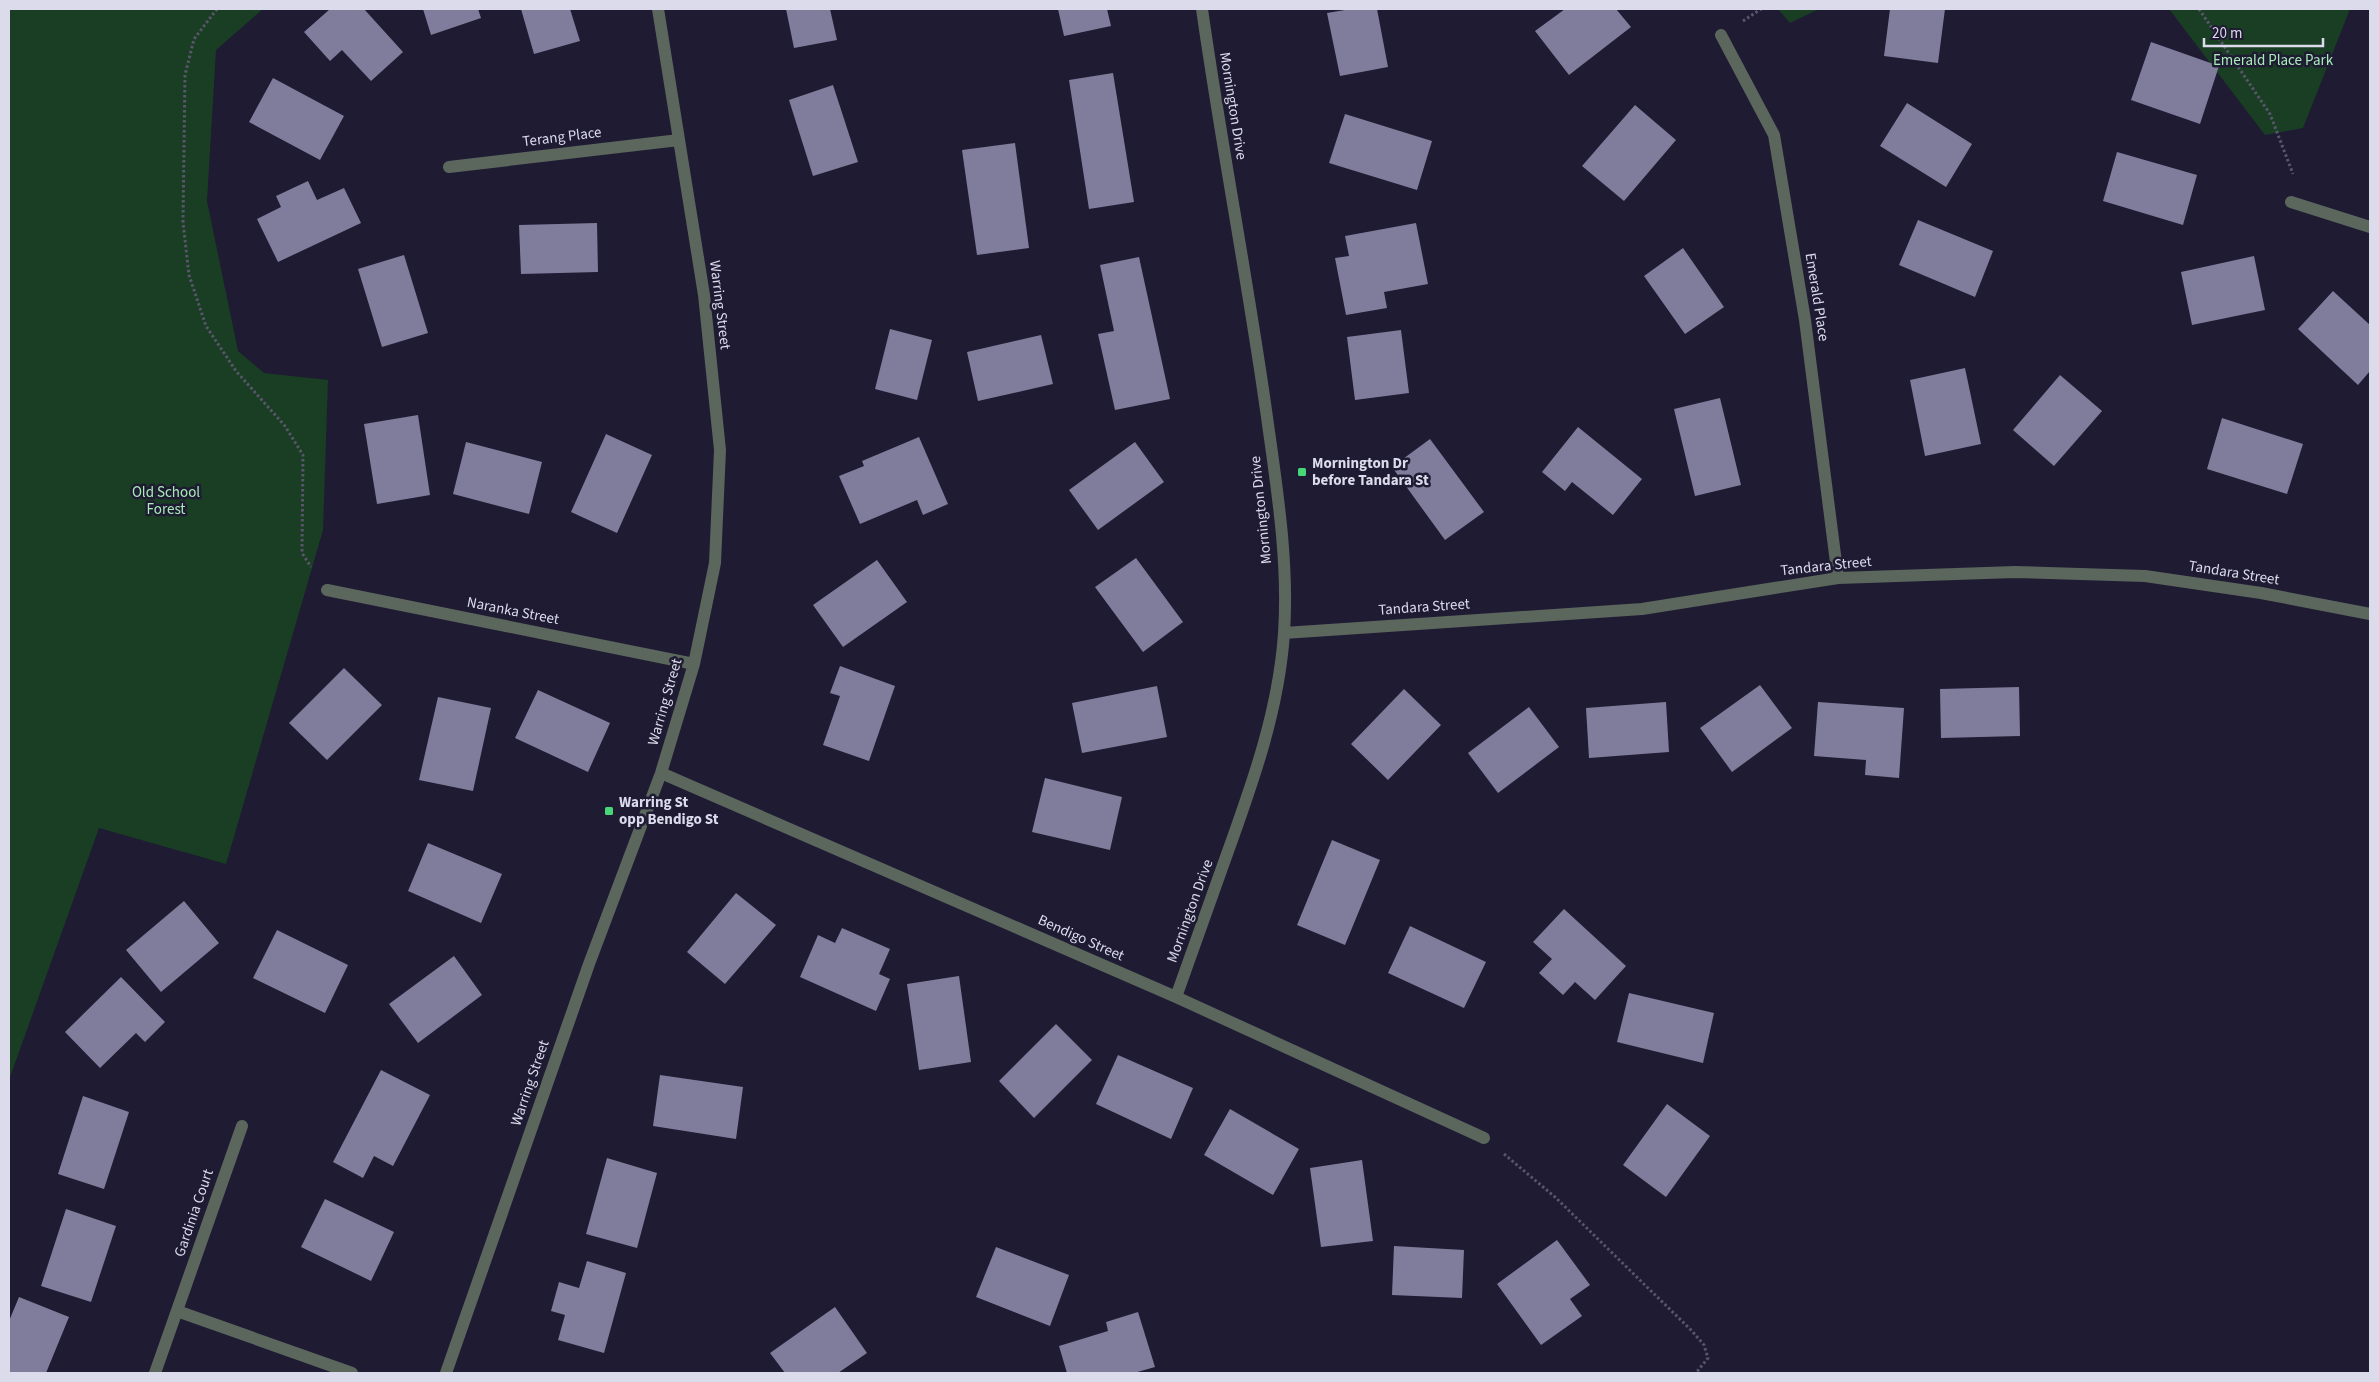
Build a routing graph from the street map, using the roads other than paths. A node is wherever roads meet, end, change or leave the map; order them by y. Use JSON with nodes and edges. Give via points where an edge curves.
{"nodes":[{"id":1,"x":658,"y":9,"type":"edge"},
{"id":2,"x":1202,"y":9,"type":"edge"},
{"id":3,"x":1721,"y":35,"type":"dead end"},
{"id":4,"x":679,"y":140,"type":"junction"},
{"id":5,"x":449,"y":166,"type":"dead end"},
{"id":6,"x":2291,"y":202,"type":"road end"},
{"id":7,"x":2370,"y":227,"type":"edge"},
{"id":8,"x":1838,"y":578,"type":"junction"},
{"id":9,"x":327,"y":590,"type":"road end"},
{"id":10,"x":2370,"y":614,"type":"edge"},
{"id":11,"x":1284,"y":633,"type":"junction"},
{"id":12,"x":694,"y":664,"type":"junction"},
{"id":13,"x":662,"y":773,"type":"junction"},
{"id":14,"x":1176,"y":997,"type":"junction"},
{"id":15,"x":242,"y":1126,"type":"dead end"},
{"id":16,"x":1484,"y":1138,"type":"road end"},
{"id":17,"x":177,"y":1311,"type":"junction"},
{"id":18,"x":155,"y":1373,"type":"edge"},
{"id":19,"x":352,"y":1373,"type":"edge"},
{"id":20,"x":446,"y":1373,"type":"edge"}],
"edges":[{"from":1,"to":4,"type":"street","name":"Warring Street"},
{"from":2,"to":11,"type":"street","name":"Mornington Drive","via":[[1276,480],[1284,575]]},
{"from":3,"to":8,"type":"street","name":"Emerald Place","via":[[1774,134],[1805,320]]},
{"from":4,"to":5,"type":"street","name":"Terang Place"},
{"from":4,"to":12,"type":"street","name":"Warring Street","via":[[704,295],[720,450],[715,563]]},
{"from":6,"to":7,"type":"street"},
{"from":8,"to":10,"type":"street","name":"Tandara Street","via":[[2014,572],[2145,576]]},
{"from":8,"to":11,"type":"street","name":"Tandara Street","via":[[1642,609]]},
{"from":9,"to":12,"type":"street","name":"Naranka Street"},
{"from":11,"to":14,"type":"street","name":"Mornington Drive","via":[[1276,692],[1257,772]]},
{"from":12,"to":13,"type":"street","name":"Warring Street"},
{"from":13,"to":14,"type":"street","name":"Bendigo Street"},
{"from":13,"to":20,"type":"street","name":"Warring Street","via":[[590,964]]},
{"from":14,"to":16,"type":"street","name":"Bendigo Street"},
{"from":15,"to":17,"type":"street","name":"Gardinia Court"},
{"from":17,"to":18,"type":"street","name":"Gardinia Court"},
{"from":17,"to":19,"type":"street"}]}
